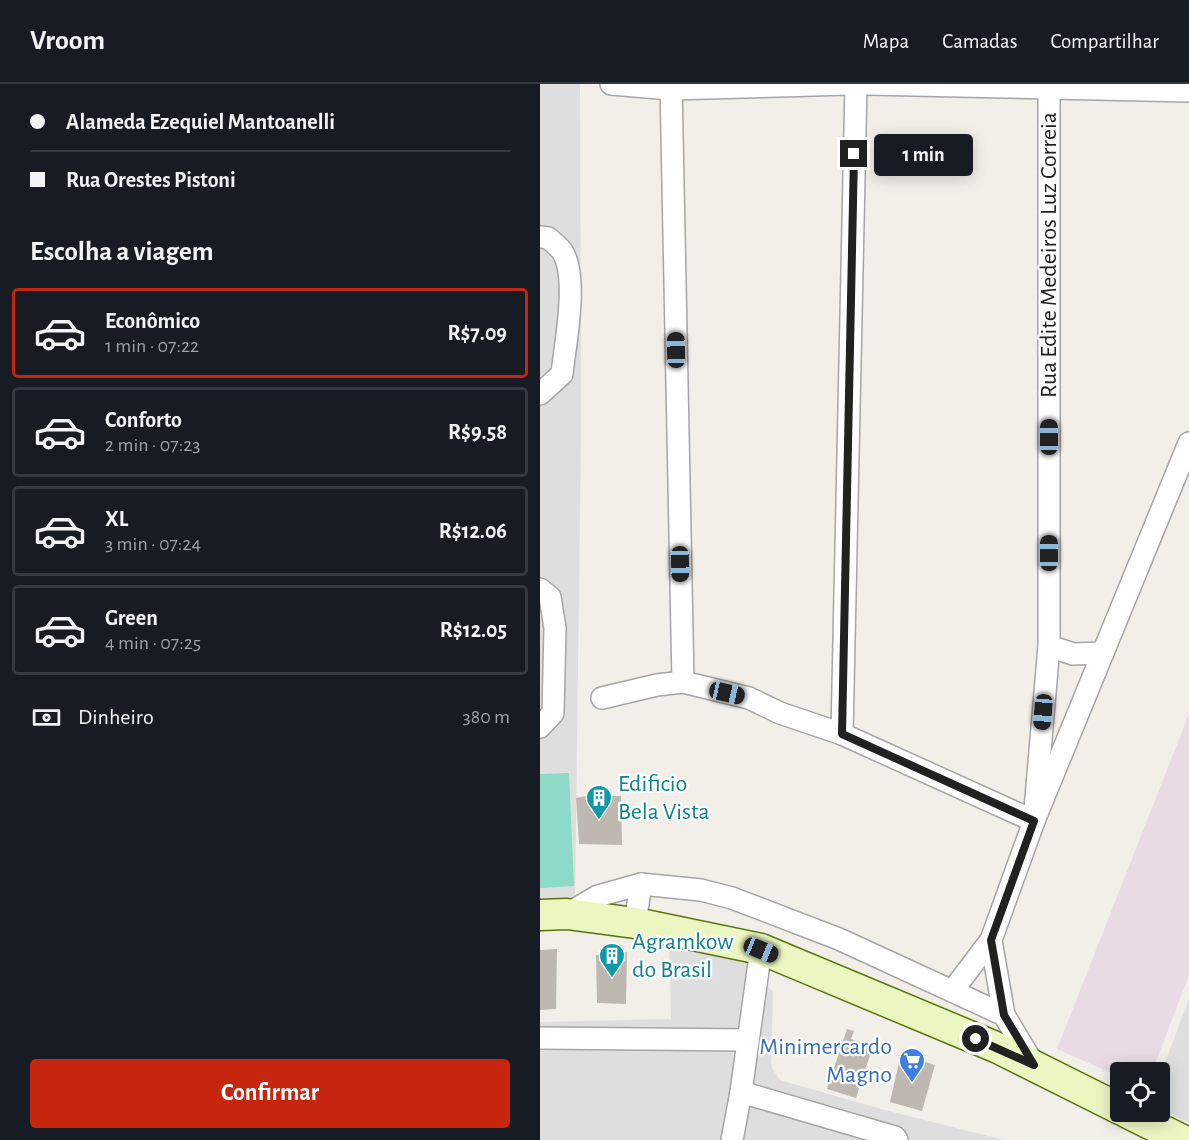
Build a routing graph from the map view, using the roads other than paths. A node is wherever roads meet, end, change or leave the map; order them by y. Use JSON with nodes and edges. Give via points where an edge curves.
{"nodes":[{"id":1,"x":611,"y":84,"type":"edge"},
{"id":2,"x":849,"y":84,"type":"edge"},
{"id":3,"x":856,"y":84,"type":"edge"},
{"id":4,"x":867,"y":84,"type":"edge"},
{"id":5,"x":1049,"y":86,"type":"edge"},
{"id":6,"x":671,"y":87,"type":"edge"},
{"id":7,"x":1189,"y":91,"type":"edge"},
{"id":8,"x":540,"y":237,"type":"edge"},
{"id":9,"x":540,"y":394,"type":"edge"},
{"id":10,"x":1189,"y":443,"type":"edge"},
{"id":11,"x":540,"y":589,"type":"edge"},
{"id":12,"x":1049,"y":646,"type":"junction"},
{"id":13,"x":1103,"y":653,"type":"junction"},
{"id":14,"x":682,"y":682,"type":"junction"},
{"id":15,"x":602,"y":698,"type":"dead end"},
{"id":16,"x":540,"y":727,"type":"edge"},
{"id":17,"x":842,"y":734,"type":"junction"},
{"id":18,"x":1034,"y":821,"type":"junction"},
{"id":19,"x":641,"y":884,"type":"junction"},
{"id":20,"x":554,"y":914,"type":"edge"},
{"id":21,"x":635,"y":924,"type":"junction"},
{"id":22,"x":991,"y":940,"type":"junction"},
{"id":23,"x":761,"y":950,"type":"junction"},
{"id":24,"x":953,"y":990,"type":"junction"},
{"id":25,"x":1004,"y":1015,"type":"junction"},
{"id":26,"x":540,"y":1038,"type":"edge"},
{"id":27,"x":747,"y":1040,"type":"junction"},
{"id":28,"x":1034,"y":1065,"type":"junction"},
{"id":29,"x":741,"y":1092,"type":"junction"},
{"id":30,"x":1110,"y":1104,"type":"edge"},
{"id":31,"x":1146,"y":1122,"type":"edge"},
{"id":32,"x":732,"y":1140,"type":"edge"},
{"id":33,"x":897,"y":1140,"type":"edge"},
{"id":34,"x":1182,"y":1140,"type":"edge"}],
"edges":[{"from":1,"to":6,"type":"street"},
{"from":2,"to":6,"type":"street"},
{"from":3,"to":17,"type":"street"},
{"from":4,"to":5,"type":"street"},
{"from":5,"to":7,"type":"street"},
{"from":5,"to":12,"type":"street","name":"Rua Edite Medeiros Luz Correia"},
{"from":6,"to":14,"type":"street"},
{"from":8,"to":9,"type":"street","via":[[549,238],[562,252],[570,276],[562,374]]},
{"from":10,"to":13,"type":"street"},
{"from":11,"to":16,"type":"street","via":[[550,597],[555,628],[553,713]]},
{"from":12,"to":13,"type":"street","via":[[1072,654]]},
{"from":12,"to":18,"type":"street","name":"Rua Edite Medeiros Luz Correia"},
{"from":13,"to":18,"type":"street"},
{"from":14,"to":15,"type":"street"},
{"from":14,"to":17,"type":"street","via":[[749,698]]},
{"from":17,"to":18,"type":"street"},
{"from":18,"to":22,"type":"street"},
{"from":19,"to":20,"type":"street"},
{"from":19,"to":21,"type":"street"},
{"from":19,"to":24,"type":"street","via":[[701,890],[732,898],[839,939]]},
{"from":20,"to":21,"type":"main road"},
{"from":21,"to":23,"type":"main road"},
{"from":22,"to":24,"type":"street"},
{"from":22,"to":25,"type":"street"},
{"from":23,"to":27,"type":"street"},
{"from":23,"to":28,"type":"main road"},
{"from":24,"to":25,"type":"street"},
{"from":25,"to":28,"type":"street"},
{"from":26,"to":27,"type":"street"},
{"from":27,"to":29,"type":"street"},
{"from":28,"to":30,"type":"main road"},
{"from":29,"to":32,"type":"street"},
{"from":29,"to":33,"type":"street"},
{"from":31,"to":34,"type":"main road"}]}
